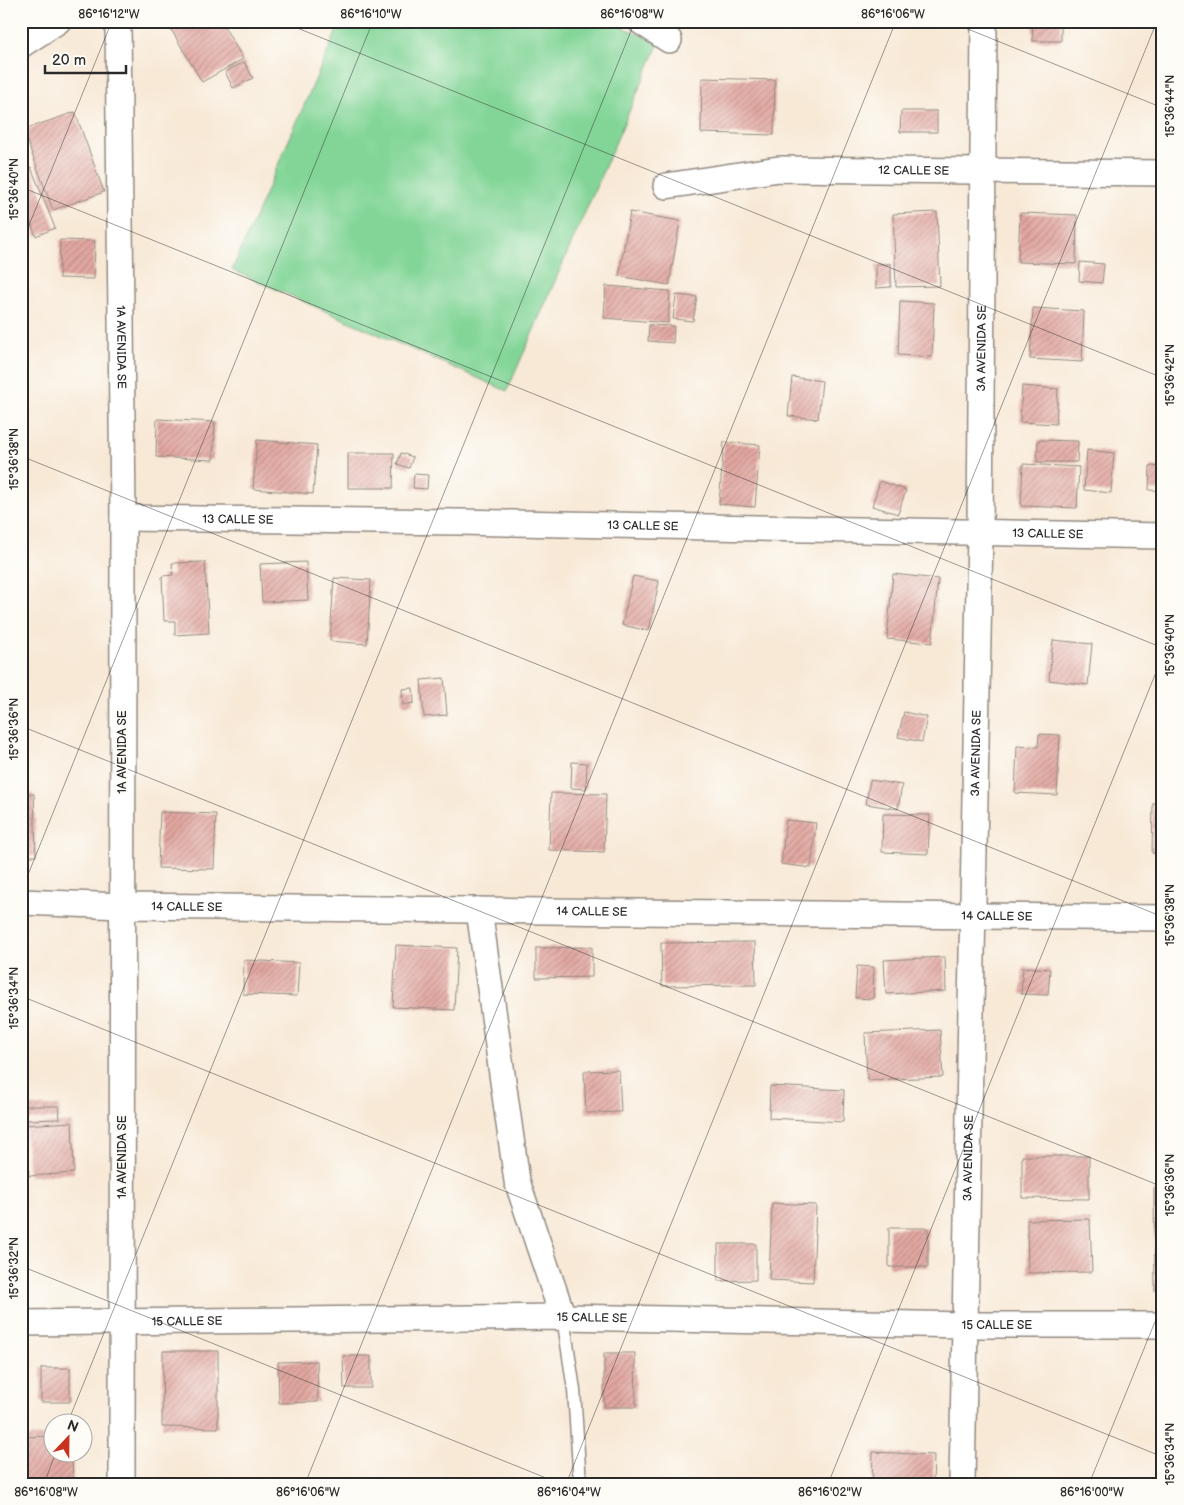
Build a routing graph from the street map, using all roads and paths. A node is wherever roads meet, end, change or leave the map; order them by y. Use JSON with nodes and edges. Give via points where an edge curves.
{"nodes":[{"id":1,"x":58,"y":21,"type":"edge"},
{"id":2,"x":118,"y":21,"type":"edge"},
{"id":3,"x":640,"y":21,"type":"edge"},
{"id":4,"x":984,"y":21,"type":"edge"},
{"id":5,"x":669,"y":40,"type":"dead end"},
{"id":6,"x":21,"y":45,"type":"edge"},
{"id":7,"x":983,"y":170,"type":"junction"},
{"id":8,"x":1163,"y":173,"type":"edge"},
{"id":9,"x":666,"y":186,"type":"dead end"},
{"id":10,"x":122,"y":518,"type":"junction"},
{"id":11,"x":980,"y":534,"type":"junction"},
{"id":12,"x":1163,"y":536,"type":"edge"},
{"id":13,"x":21,"y":902,"type":"edge"},
{"id":14,"x":122,"y":906,"type":"junction"},
{"id":15,"x":479,"y":910,"type":"junction"},
{"id":16,"x":973,"y":916,"type":"junction"},
{"id":17,"x":1163,"y":918,"type":"edge"},
{"id":18,"x":563,"y":1317,"type":"junction"},
{"id":19,"x":21,"y":1323,"type":"edge"},
{"id":20,"x":121,"y":1323,"type":"junction"},
{"id":21,"x":965,"y":1325,"type":"junction"},
{"id":22,"x":1163,"y":1325,"type":"edge"},
{"id":23,"x":122,"y":1484,"type":"edge"},
{"id":24,"x":580,"y":1484,"type":"edge"},
{"id":25,"x":962,"y":1484,"type":"edge"}],
"edges":[{"from":1,"to":6,"type":"street"},
{"from":2,"to":10,"type":"street","name":"1A AVENIDA SE"},
{"from":3,"to":5,"type":"street"},
{"from":4,"to":7,"type":"street","name":"3A AVENIDA SE"},
{"from":7,"to":8,"type":"street","name":"12 CALLE SE"},
{"from":7,"to":9,"type":"street","name":"12 CALLE SE","via":[[780,169]]},
{"from":7,"to":11,"type":"street","name":"3A AVENIDA SE"},
{"from":10,"to":11,"type":"street","name":"13 CALLE SE"},
{"from":10,"to":14,"type":"street","name":"1A AVENIDA SE"},
{"from":11,"to":12,"type":"street","name":"13 CALLE SE"},
{"from":11,"to":16,"type":"street","name":"3A AVENIDA SE"},
{"from":13,"to":14,"type":"street","name":"14 CALLE SE"},
{"from":14,"to":15,"type":"street","name":"14 CALLE SE"},
{"from":14,"to":20,"type":"street","name":"1A AVENIDA SE"},
{"from":15,"to":16,"type":"street","name":"14 CALLE SE"},
{"from":15,"to":18,"type":"street","via":[[517,1181]]},
{"from":16,"to":17,"type":"street","name":"14 CALLE SE"},
{"from":16,"to":21,"type":"street","name":"3A AVENIDA SE"},
{"from":18,"to":20,"type":"street","name":"15 CALLE SE"},
{"from":18,"to":21,"type":"street","name":"15 CALLE SE"},
{"from":18,"to":24,"type":"lane","via":[[574,1390]]},
{"from":19,"to":20,"type":"street","name":"15 CALLE SE"},
{"from":20,"to":23,"type":"street","name":"1A AVENIDA SE"},
{"from":21,"to":22,"type":"street","name":"15 CALLE SE"},
{"from":21,"to":25,"type":"street","name":"3A AVENIDA SE"}]}
